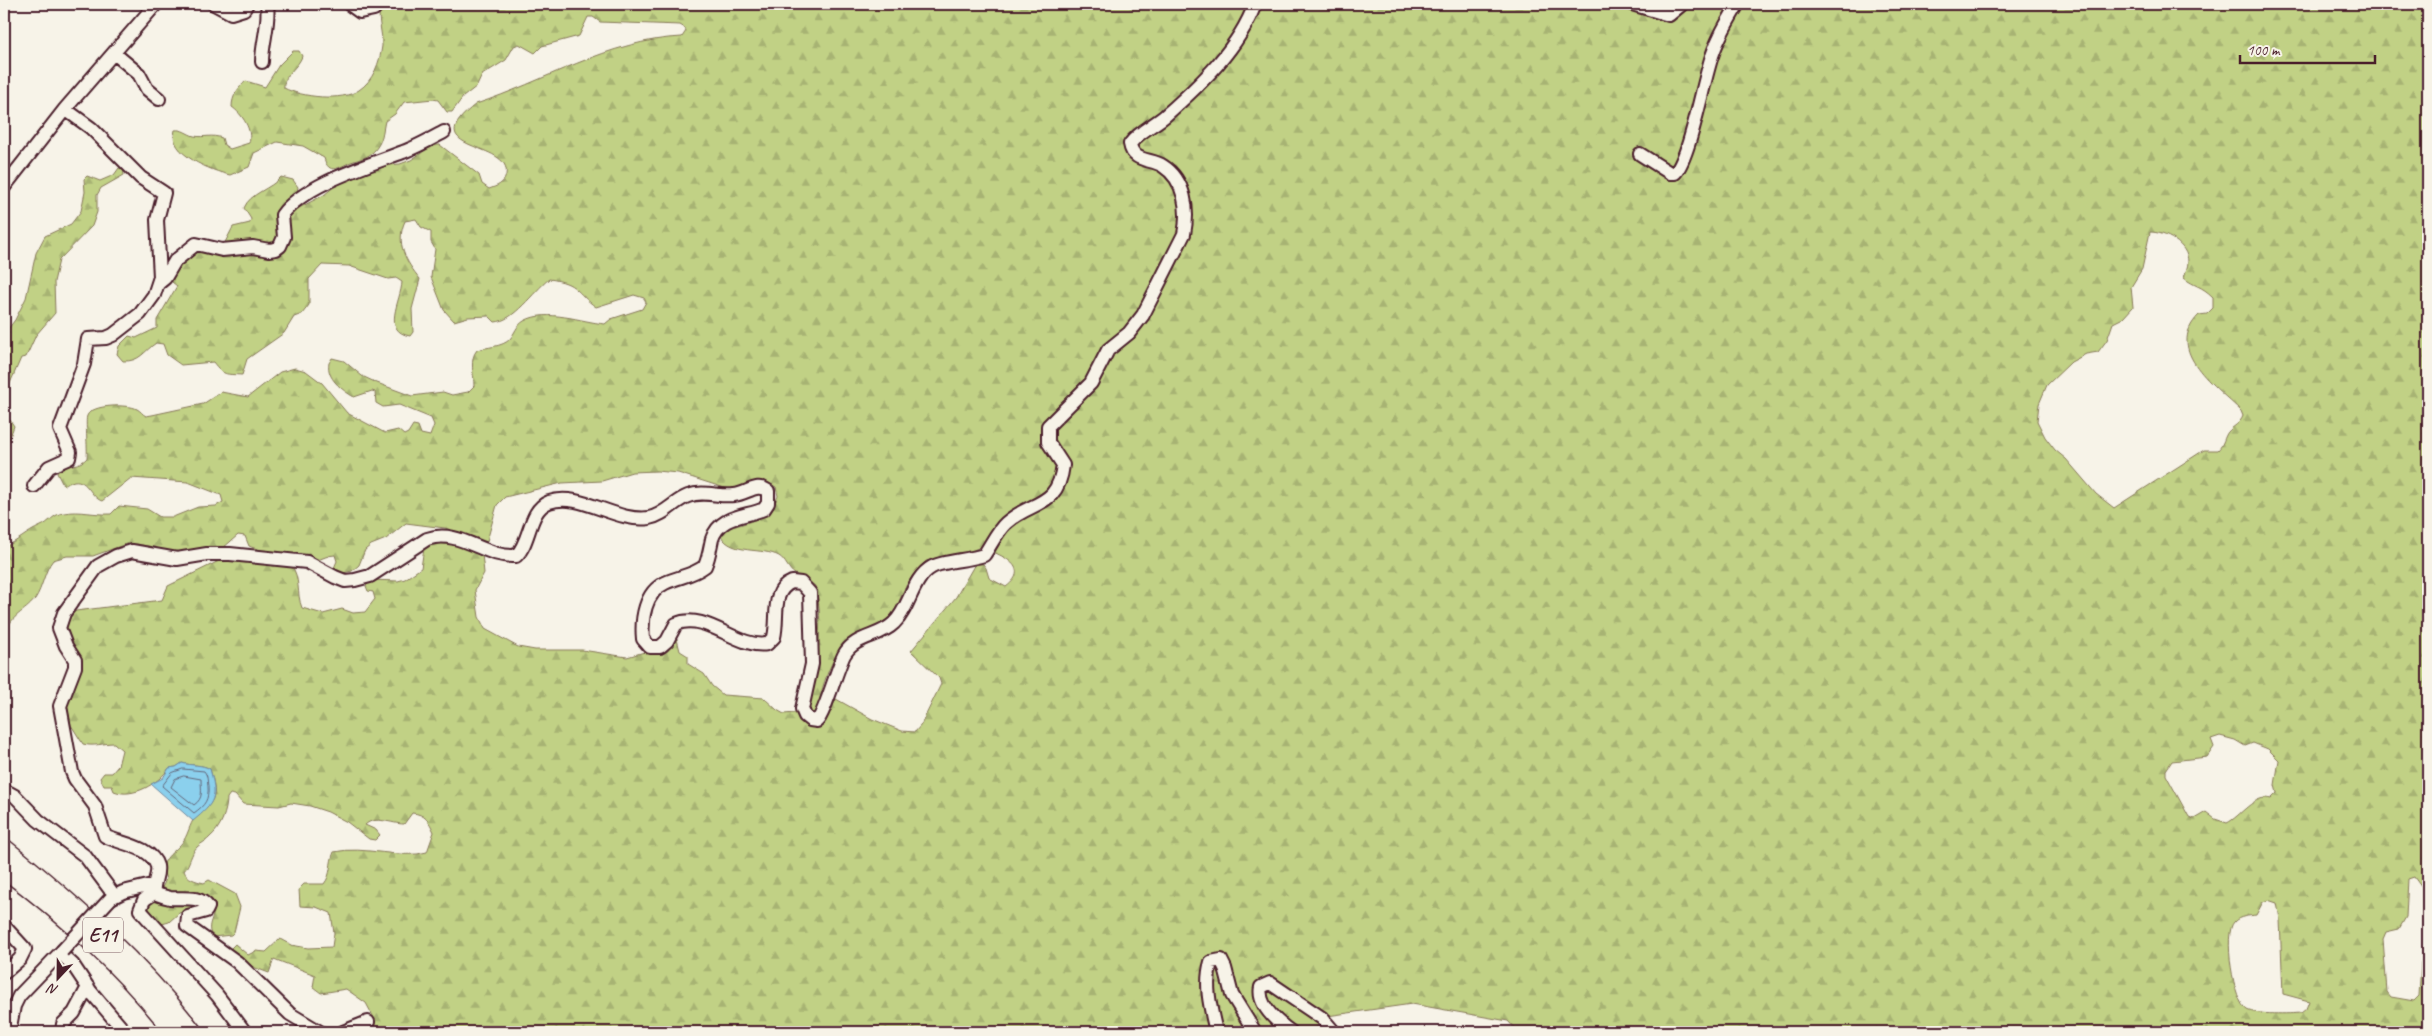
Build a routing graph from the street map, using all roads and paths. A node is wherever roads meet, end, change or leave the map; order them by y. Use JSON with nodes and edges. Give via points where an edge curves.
{"nodes":[{"id":1,"x":156,"y":4,"type":"edge"},
{"id":2,"x":214,"y":4,"type":"edge"},
{"id":3,"x":247,"y":4,"type":"edge"},
{"id":4,"x":267,"y":4,"type":"edge"},
{"id":5,"x":350,"y":4,"type":"edge"},
{"id":6,"x":378,"y":4,"type":"edge"},
{"id":7,"x":1255,"y":4,"type":"edge"},
{"id":8,"x":1632,"y":4,"type":"edge"},
{"id":9,"x":1681,"y":4,"type":"edge"},
{"id":10,"x":1738,"y":4,"type":"edge"},
{"id":11,"x":114,"y":52,"type":"junction"},
{"id":12,"x":262,"y":62,"type":"dead end"},
{"id":13,"x":159,"y":99,"type":"dead end"},
{"id":14,"x":65,"y":110,"type":"junction"},
{"id":15,"x":444,"y":132,"type":"dead end"},
{"id":16,"x":1640,"y":154,"type":"dead end"},
{"id":17,"x":4,"y":187,"type":"edge"},
{"id":18,"x":159,"y":283,"type":"junction"},
{"id":19,"x":34,"y":486,"type":"dead end"},
{"id":20,"x":4,"y":790,"type":"edge"},
{"id":21,"x":4,"y":849,"type":"edge"},
{"id":22,"x":4,"y":868,"type":"edge"},
{"id":23,"x":153,"y":889,"type":"junction"},
{"id":24,"x":112,"y":897,"type":"junction"},
{"id":25,"x":4,"y":926,"type":"edge"},
{"id":26,"x":61,"y":952,"type":"junction"},
{"id":27,"x":4,"y":973,"type":"edge"},
{"id":28,"x":88,"y":987,"type":"junction"},
{"id":29,"x":368,"y":1022,"type":"dead end"},
{"id":30,"x":9,"y":1032,"type":"edge"},
{"id":31,"x":62,"y":1032,"type":"edge"},
{"id":32,"x":125,"y":1032,"type":"edge"},
{"id":33,"x":175,"y":1032,"type":"edge"},
{"id":34,"x":192,"y":1032,"type":"edge"},
{"id":35,"x":246,"y":1032,"type":"edge"},
{"id":36,"x":320,"y":1032,"type":"edge"},
{"id":37,"x":343,"y":1032,"type":"edge"},
{"id":38,"x":1216,"y":1032,"type":"edge"},
{"id":39,"x":1255,"y":1032,"type":"edge"},
{"id":40,"x":1291,"y":1032,"type":"edge"},
{"id":41,"x":1334,"y":1032,"type":"edge"}],
"edges":[{"from":1,"to":11,"type":"street"},
{"from":2,"to":3,"type":"street","via":[[231,13],[237,13]]},
{"from":4,"to":12,"type":"street","via":[[269,14]]},
{"from":5,"to":6,"type":"street","via":[[360,12],[374,9]]},
{"from":7,"to":23,"type":"street","via":[[1242,34],[1218,63],[1130,144],[1135,156],[1162,165],[1174,174],[1186,204],[1187,221],[1143,316],[1108,350],[1091,383],[1048,426],[1048,442],[1062,466],[1058,487],[1048,498],[1005,524],[984,555],[933,566],[924,573],[903,613],[894,623],[879,634],[854,643],[846,652],[822,717],[817,721],[805,716],[802,709],[812,664],[810,593],[801,583],[792,582],[780,590],[774,636],[767,644],[754,644],[689,621],[676,624],[660,647],[650,647],[643,639],[645,608],[650,597],[666,582],[692,576],[705,566],[713,537],[725,522],[735,516],[764,509],[769,496],[764,488],[757,487],[732,496],[703,492],[682,498],[660,514],[634,519],[568,501],[548,502],[535,516],[526,543],[516,556],[506,556],[457,538],[437,536],[427,539],[370,576],[355,580],[345,580],[306,562],[213,553],[177,559],[123,553],[98,566],[61,619],[61,635],[76,667],[60,706],[75,779],[95,806],[106,836],[138,848],[153,859],[157,872]]},
{"from":8,"to":9,"type":"street","via":[[1668,15]]},
{"from":10,"to":16,"type":"street","via":[[1712,54],[1679,169],[1670,173]]},
{"from":11,"to":13,"type":"street","via":[[139,74],[147,89]]},
{"from":11,"to":14,"type":"street"},
{"from":14,"to":17,"type":"street"},
{"from":14,"to":18,"type":"street","via":[[91,128],[142,178],[164,193],[157,220]]},
{"from":15,"to":18,"type":"street","via":[[404,152],[343,174],[308,193],[282,215],[284,237],[280,246],[269,250],[253,247],[222,250],[196,244],[175,260],[166,278]]},
{"from":18,"to":19,"type":"street","via":[[154,296],[130,323],[106,338],[92,338],[86,342],[84,364],[60,429],[70,452],[69,458],[49,468]]},
{"from":20,"to":24,"type":"street","via":[[85,856]]},
{"from":21,"to":34,"type":"highway","number":"E11","via":[[73,906],[142,974]]},
{"from":22,"to":33,"type":"highway","number":"E11","via":[[65,917],[131,982]]},
{"from":23,"to":24,"type":"street"},
{"from":23,"to":35,"type":"street","via":[[140,910]]},
{"from":23,"to":36,"type":"street","via":[[169,898],[196,899],[205,904],[206,911],[188,916],[187,926],[237,962],[290,1014]]},
{"from":24,"to":26,"type":"street","bridge":true},
{"from":25,"to":27,"type":"street","via":[[25,948],[20,959]]},
{"from":26,"to":28,"type":"street"},
{"from":26,"to":30,"type":"street","via":[[19,996]]},
{"from":28,"to":31,"type":"street","via":[[74,1013],[63,1024]]},
{"from":28,"to":32,"type":"street"},
{"from":29,"to":37,"type":"street"},
{"from":38,"to":39,"type":"street","via":[[1210,1006],[1208,971],[1211,962],[1220,960],[1232,995]]},
{"from":40,"to":41,"type":"street","via":[[1263,1005],[1259,995],[1261,987],[1270,983],[1322,1018]]}]}
